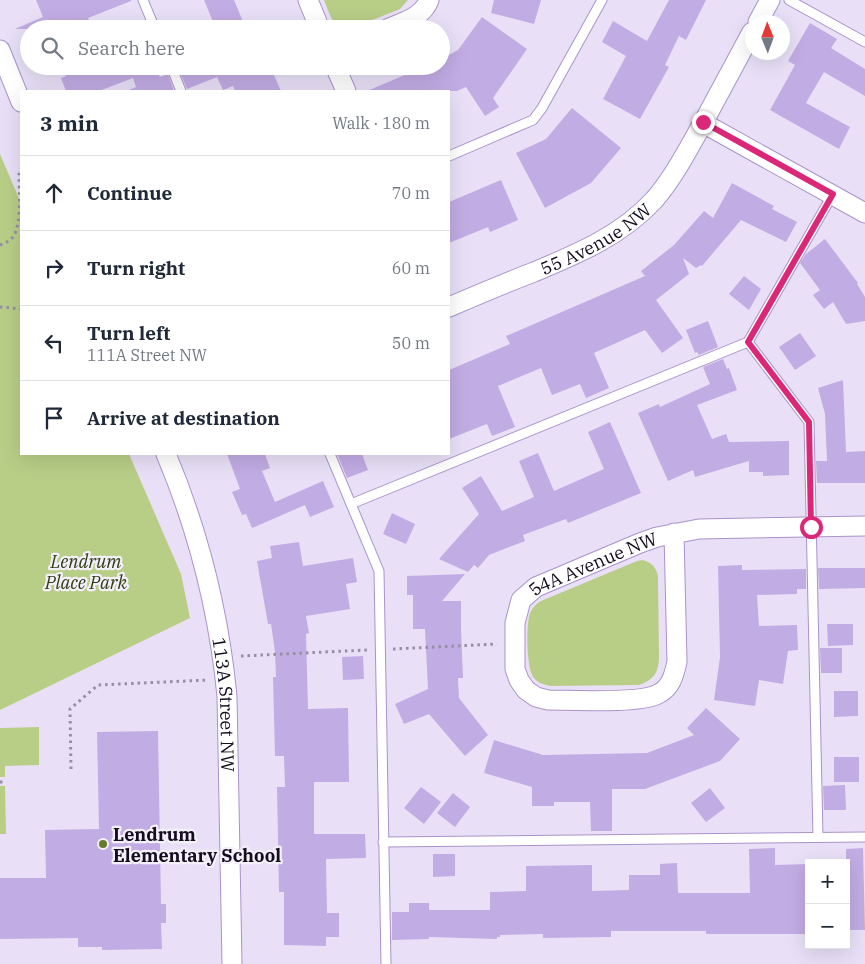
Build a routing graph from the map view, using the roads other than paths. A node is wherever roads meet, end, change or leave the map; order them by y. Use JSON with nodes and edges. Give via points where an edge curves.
{"nodes":[{"id":1,"x":144,"y":0,"type":"edge"},
{"id":2,"x":308,"y":0,"type":"edge"},
{"id":3,"x":429,"y":0,"type":"edge"},
{"id":4,"x":602,"y":0,"type":"edge"},
{"id":5,"x":770,"y":0,"type":"edge"},
{"id":6,"x":789,"y":0,"type":"edge"},
{"id":7,"x":762,"y":15,"type":"edge"},
{"id":8,"x":152,"y":20,"type":"edge"},
{"id":9,"x":316,"y":20,"type":"edge"},
{"id":10,"x":407,"y":20,"type":"edge"},
{"id":11,"x":865,"y":42,"type":"edge"},
{"id":12,"x":745,"y":45,"type":"edge"},
{"id":13,"x":0,"y":50,"type":"edge"},
{"id":14,"x":175,"y":75,"type":"edge"},
{"id":15,"x":340,"y":75,"type":"edge"},
{"id":16,"x":181,"y":90,"type":"edge"},
{"id":17,"x":346,"y":90,"type":"edge"},
{"id":18,"x":20,"y":100,"type":"edge"},
{"id":19,"x":703,"y":122,"type":"junction"},
{"id":20,"x":450,"y":156,"type":"edge"},
{"id":21,"x":833,"y":194,"type":"junction"},
{"id":22,"x":865,"y":213,"type":"edge"},
{"id":23,"x":450,"y":307,"type":"edge"},
{"id":24,"x":748,"y":342,"type":"junction"},
{"id":25,"x":166,"y":455,"type":"edge"},
{"id":26,"x":330,"y":455,"type":"edge"},
{"id":27,"x":351,"y":504,"type":"junction"},
{"id":28,"x":865,"y":526,"type":"edge"},
{"id":29,"x":811,"y":527,"type":"junction"},
{"id":30,"x":674,"y":533,"type":"junction"},
{"id":31,"x":865,"y":837,"type":"edge"},
{"id":32,"x":818,"y":838,"type":"junction"},
{"id":33,"x":383,"y":842,"type":"junction"},
{"id":34,"x":232,"y":964,"type":"edge"},
{"id":35,"x":386,"y":964,"type":"edge"}],
"edges":[{"from":1,"to":8,"type":"lane"},
{"from":2,"to":9,"type":"street"},
{"from":3,"to":10,"type":"street","via":[[427,6]]},
{"from":4,"to":20,"type":"lane","via":[[542,108],[532,120]]},
{"from":5,"to":7,"type":"street"},
{"from":6,"to":11,"type":"lane"},
{"from":12,"to":19,"type":"street","name":"55 Avenue NW"},
{"from":13,"to":18,"type":"street"},
{"from":14,"to":16,"type":"lane"},
{"from":15,"to":17,"type":"street"},
{"from":19,"to":21,"type":"street"},
{"from":19,"to":23,"type":"street","name":"55 Avenue NW","via":[[655,198],[630,222],[581,252]]},
{"from":21,"to":22,"type":"street"},
{"from":21,"to":24,"type":"lane"},
{"from":24,"to":27,"type":"lane"},
{"from":24,"to":29,"type":"lane","via":[[809,422]]},
{"from":25,"to":34,"type":"street","name":"113A Street NW","via":[[201,560],[226,679]]},
{"from":26,"to":27,"type":"lane"},
{"from":27,"to":33,"type":"lane","via":[[379,571]]},
{"from":28,"to":29,"type":"street","name":"54A Avenue NW"},
{"from":29,"to":30,"type":"street","name":"54A Avenue NW","via":[[699,529]]},
{"from":29,"to":32,"type":"lane"},
{"from":30,"to":30,"type":"street","name":"54A Avenue NW","via":[[640,542],[528,592],[521,600],[515,623],[515,669],[526,690],[548,700],[638,699],[657,695],[666,688],[674,676],[677,662]]},
{"from":31,"to":32,"type":"lane"},
{"from":32,"to":33,"type":"lane"},
{"from":33,"to":35,"type":"lane"}]}
